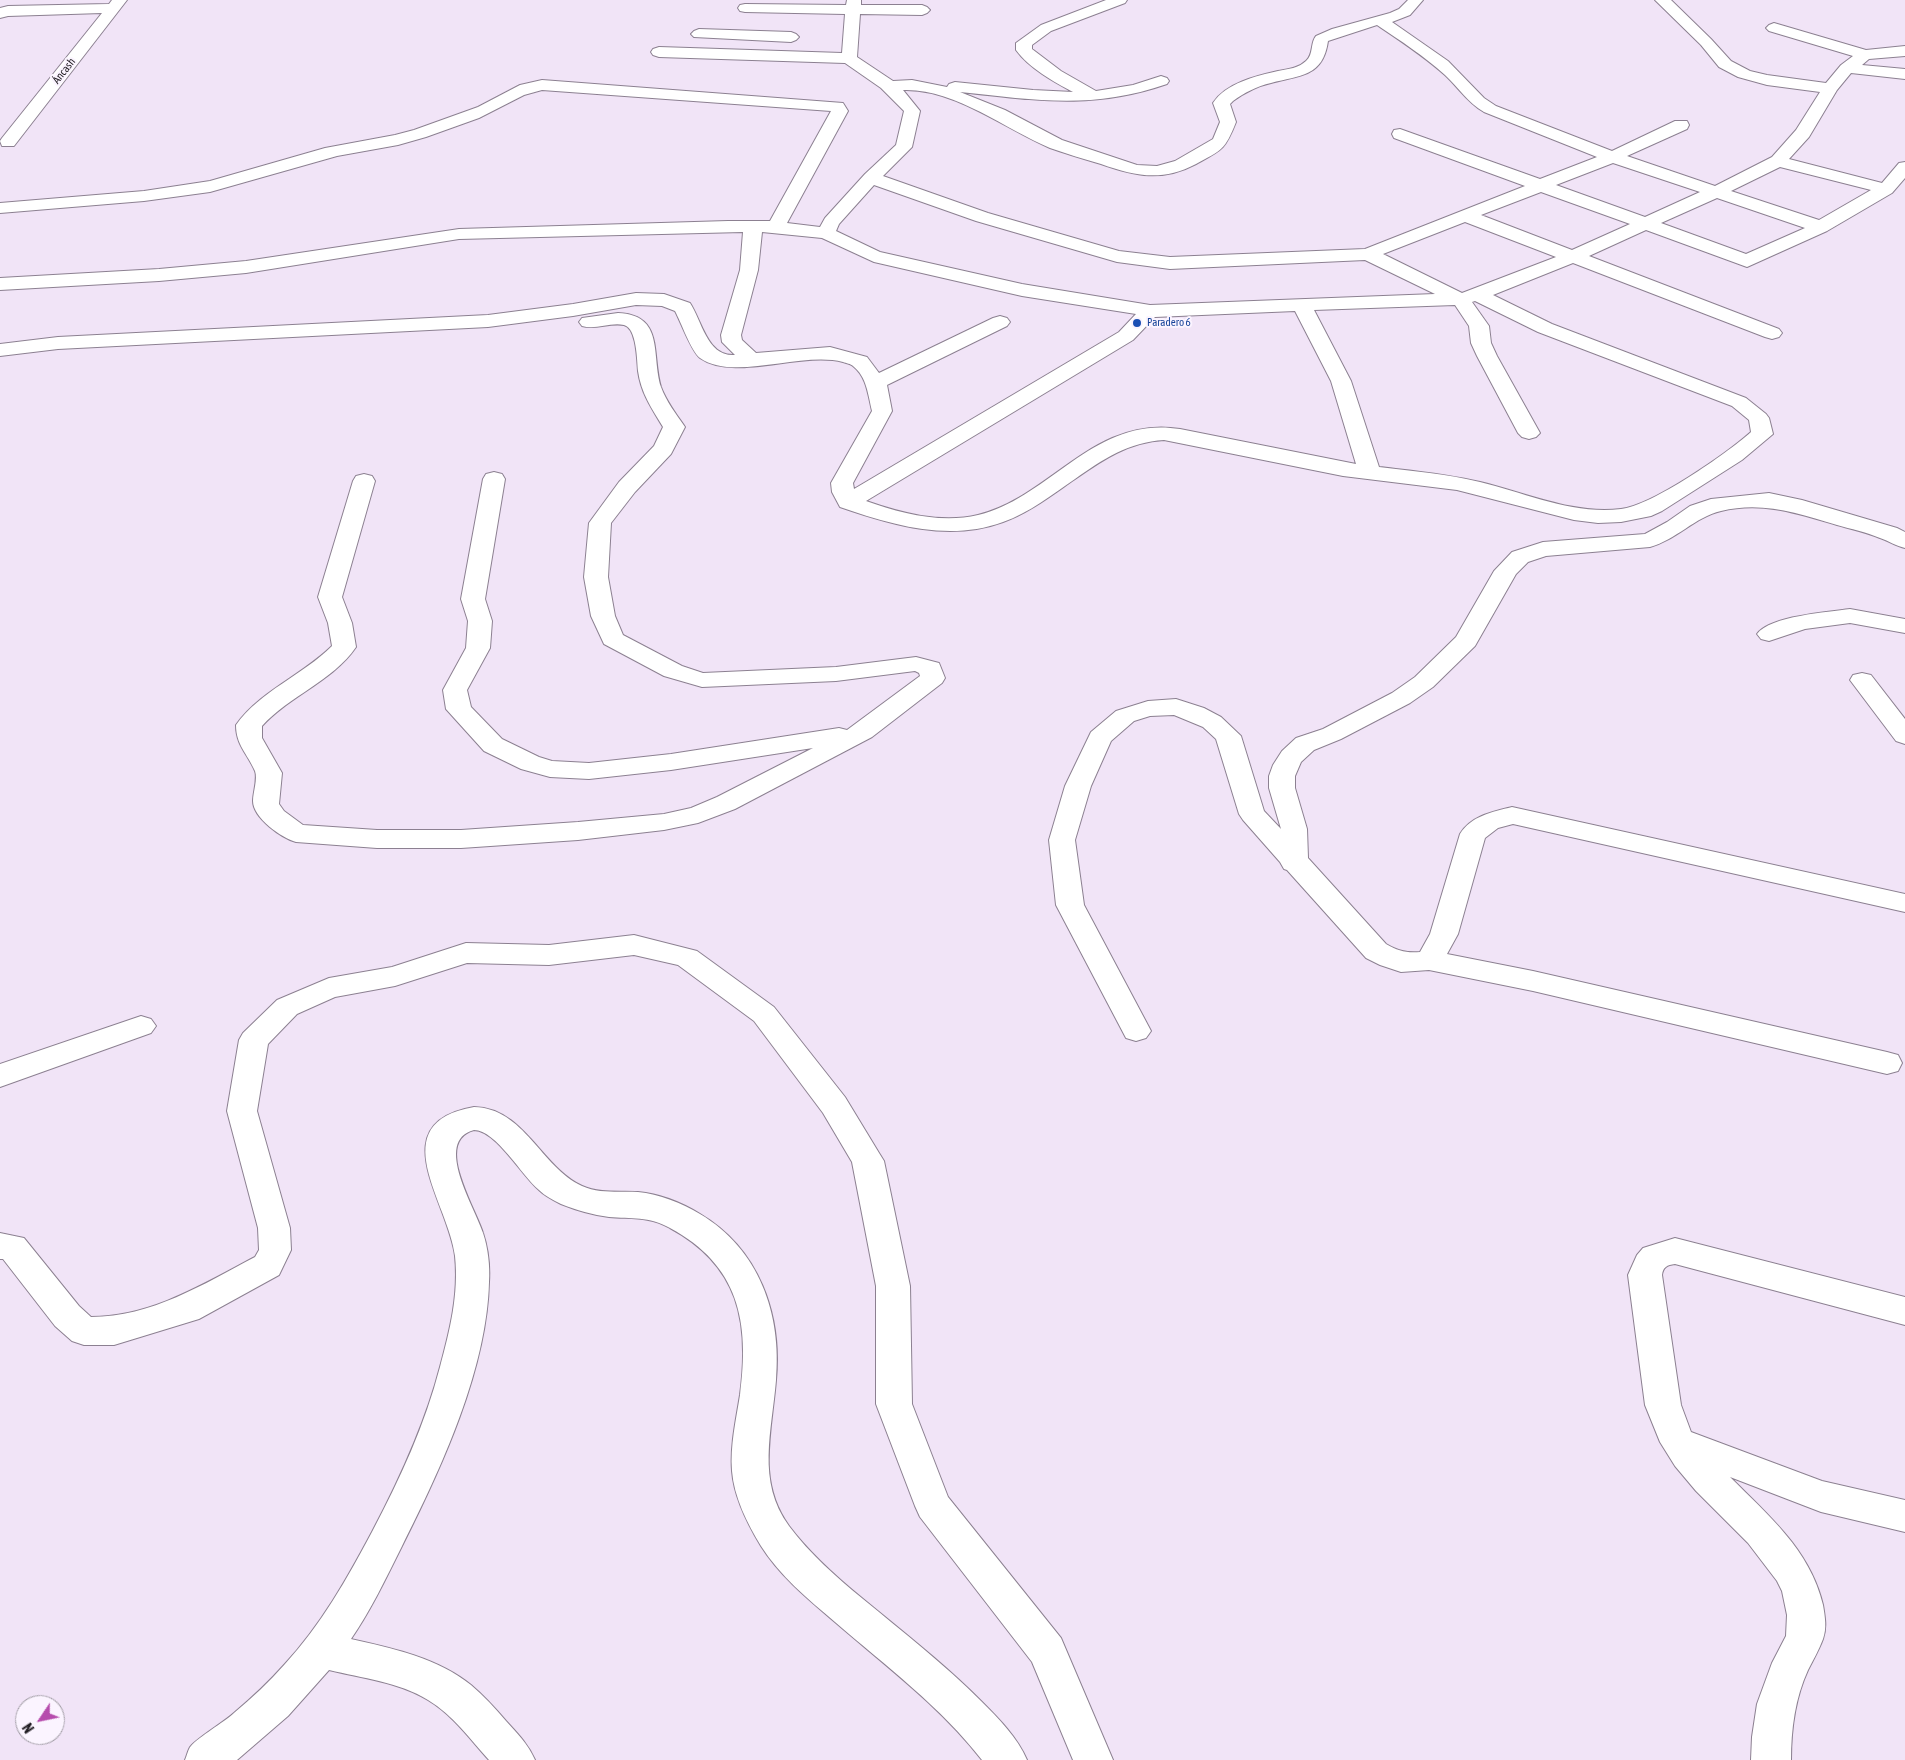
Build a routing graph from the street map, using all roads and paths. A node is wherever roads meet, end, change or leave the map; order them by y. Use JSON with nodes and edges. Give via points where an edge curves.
{"nodes":[{"id":1,"x":1120,"y":0,"type":"edge"},
{"id":2,"x":1416,"y":0,"type":"edge"},
{"id":3,"x":1662,"y":0,"type":"edge"},
{"id":4,"x":117,"y":4,"type":"edge"},
{"id":5,"x":853,"y":5,"type":"edge"},
{"id":6,"x":8,"y":8,"type":"edge"},
{"id":7,"x":745,"y":8,"type":"dead end"},
{"id":8,"x":922,"y":10,"type":"dead end"},
{"id":9,"x":1379,"y":20,"type":"junction"},
{"id":10,"x":1774,"y":28,"type":"dead end"},
{"id":11,"x":700,"y":34,"type":"dead end"},
{"id":12,"x":803,"y":37,"type":"dead end"},
{"id":13,"x":831,"y":38,"type":"dead end"},
{"id":14,"x":850,"y":38,"type":"junction"},
{"id":15,"x":1905,"y":51,"type":"edge"},
{"id":16,"x":660,"y":52,"type":"dead end"},
{"id":17,"x":1865,"y":55,"type":"junction"},
{"id":18,"x":849,"y":58,"type":"junction"},
{"id":19,"x":1847,"y":68,"type":"junction"},
{"id":20,"x":1905,"y":74,"type":"edge"},
{"id":21,"x":1162,"y":81,"type":"dead end"},
{"id":22,"x":888,"y":86,"type":"junction"},
{"id":23,"x":1830,"y":88,"type":"junction"},
{"id":24,"x":940,"y":90,"type":"junction"},
{"id":25,"x":1096,"y":96,"type":"junction"},
{"id":26,"x":1680,"y":125,"type":"dead end"},
{"id":27,"x":1400,"y":134,"type":"dead end"},
{"id":28,"x":8,"y":142,"type":"dead end"},
{"id":29,"x":1612,"y":157,"type":"junction"},
{"id":30,"x":1778,"y":160,"type":"junction"},
{"id":31,"x":1905,"y":167,"type":"edge"},
{"id":32,"x":871,"y":178,"type":"junction"},
{"id":33,"x":1541,"y":185,"type":"junction"},
{"id":34,"x":1886,"y":189,"type":"junction"},
{"id":35,"x":1716,"y":192,"type":"junction"},
{"id":36,"x":0,"y":208,"type":"edge"},
{"id":37,"x":1464,"y":215,"type":"junction"},
{"id":38,"x":1646,"y":223,"type":"junction"},
{"id":39,"x":1821,"y":226,"type":"junction"},
{"id":40,"x":753,"y":227,"type":"junction"},
{"id":41,"x":776,"y":227,"type":"junction"},
{"id":42,"x":826,"y":233,"type":"junction"},
{"id":43,"x":1368,"y":254,"type":"junction"},
{"id":44,"x":1572,"y":257,"type":"junction"},
{"id":45,"x":0,"y":284,"type":"edge"},
{"id":46,"x":1469,"y":297,"type":"junction"},
{"id":47,"x":1302,"y":305,"type":"junction"},
{"id":48,"x":1150,"y":311,"type":"junction"},
{"id":49,"x":488,"y":321,"type":"junction"},
{"id":50,"x":1000,"y":322,"type":"dead end"},
{"id":51,"x":1772,"y":333,"type":"dead end"},
{"id":52,"x":0,"y":350,"type":"edge"},
{"id":53,"x":753,"y":361,"type":"junction"},
{"id":54,"x":876,"y":382,"type":"junction"},
{"id":55,"x":1529,"y":433,"type":"dead end"},
{"id":56,"x":1369,"y":471,"type":"junction"},
{"id":57,"x":494,"y":479,"type":"dead end"},
{"id":58,"x":364,"y":480,"type":"dead end"},
{"id":59,"x":848,"y":502,"type":"junction"},
{"id":60,"x":1905,"y":541,"type":"edge"},
{"id":61,"x":1905,"y":626,"type":"edge"},
{"id":62,"x":1769,"y":634,"type":"dead end"},
{"id":63,"x":1862,"y":680,"type":"dead end"},
{"id":64,"x":863,"y":732,"type":"junction"},
{"id":65,"x":1905,"y":736,"type":"edge"},
{"id":66,"x":1294,"y":863,"type":"junction"},
{"id":67,"x":1905,"y":904,"type":"edge"},
{"id":68,"x":1429,"y":960,"type":"junction"},
{"id":69,"x":141,"y":1026,"type":"dead end"},
{"id":70,"x":1136,"y":1031,"type":"dead end"},
{"id":71,"x":1886,"y":1063,"type":"dead end"},
{"id":72,"x":0,"y":1076,"type":"edge"},
{"id":73,"x":0,"y":1246,"type":"edge"},
{"id":74,"x":1905,"y":1311,"type":"edge"},
{"id":75,"x":1678,"y":1442,"type":"junction"},
{"id":76,"x":1905,"y":1516,"type":"edge"},
{"id":77,"x":321,"y":1650,"type":"junction"},
{"id":78,"x":205,"y":1760,"type":"edge"},
{"id":79,"x":515,"y":1760,"type":"edge"},
{"id":80,"x":1007,"y":1760,"type":"edge"},
{"id":81,"x":1093,"y":1760,"type":"edge"},
{"id":82,"x":1771,"y":1760,"type":"edge"}],
"edges":[{"from":1,"to":25,"type":"street","via":[[1046,28],[1024,43],[1024,50],[1049,72]]},
{"from":2,"to":9,"type":"street","via":[[1410,10]]},
{"from":3,"to":23,"type":"street","via":[[1726,64],[1744,74]]},
{"from":4,"to":6,"type":"street"},
{"from":4,"to":28,"type":"street","name":"Áncash"},
{"from":5,"to":7,"type":"street"},
{"from":5,"to":8,"type":"street"},
{"from":5,"to":14,"type":"street"},
{"from":9,"to":24,"type":"street","via":[[1321,39],[1320,52],[1307,68],[1236,91],[1222,103],[1228,122],[1220,142],[1207,152],[1166,170],[1136,170],[1071,150],[999,114]]},
{"from":9,"to":29,"type":"street","via":[[1438,61],[1482,105]]},
{"from":10,"to":17,"type":"street"},
{"from":11,"to":12,"type":"street"},
{"from":13,"to":14,"type":"street"},
{"from":14,"to":18,"type":"street"},
{"from":15,"to":17,"type":"street"},
{"from":16,"to":18,"type":"street"},
{"from":17,"to":19,"type":"street"},
{"from":18,"to":22,"type":"street"},
{"from":19,"to":20,"type":"street"},
{"from":19,"to":23,"type":"street"},
{"from":21,"to":25,"type":"street"},
{"from":22,"to":24,"type":"street","via":[[912,85]]},
{"from":22,"to":32,"type":"street","via":[[912,111],[910,123],[904,147]]},
{"from":23,"to":30,"type":"street","via":[[1803,133]]},
{"from":24,"to":25,"type":"street","via":[[948,86],[1062,97]]},
{"from":26,"to":29,"type":"street"},
{"from":27,"to":33,"type":"street"},
{"from":29,"to":33,"type":"street"},
{"from":29,"to":35,"type":"street"},
{"from":30,"to":34,"type":"street"},
{"from":30,"to":35,"type":"street"},
{"from":31,"to":34,"type":"street"},
{"from":32,"to":42,"type":"street"},
{"from":32,"to":43,"type":"street","via":[[982,217],[1126,257],[1170,263]]},
{"from":33,"to":37,"type":"street"},
{"from":33,"to":38,"type":"street"},
{"from":34,"to":39,"type":"street"},
{"from":35,"to":38,"type":"street"},
{"from":35,"to":39,"type":"street"},
{"from":36,"to":41,"type":"street","via":[[192,190],[332,151],[425,132],[485,110],[520,90],[542,85],[837,106],[840,111]]},
{"from":37,"to":43,"type":"street"},
{"from":37,"to":44,"type":"street"},
{"from":38,"to":39,"type":"street","via":[[1747,261]]},
{"from":38,"to":44,"type":"street"},
{"from":40,"to":41,"type":"street"},
{"from":40,"to":45,"type":"street","via":[[459,234],[246,267]]},
{"from":40,"to":53,"type":"street","via":[[748,270],[731,336],[732,342]]},
{"from":41,"to":42,"type":"street"},
{"from":42,"to":48,"type":"street","via":[[874,256],[1022,290]]},
{"from":43,"to":46,"type":"street"},
{"from":44,"to":46,"type":"street"},
{"from":44,"to":51,"type":"street"},
{"from":46,"to":47,"type":"street"},
{"from":46,"to":55,"type":"street","via":[[1481,343]]},
{"from":46,"to":56,"type":"street","via":[[1738,402],[1759,418],[1762,434],[1744,451],[1661,502],[1643,511],[1620,515],[1587,516],[1457,483]]},
{"from":47,"to":48,"type":"street"},
{"from":47,"to":56,"type":"street","via":[[1341,381]]},
{"from":48,"to":59,"type":"street","via":[[1126,336]]},
{"from":49,"to":52,"type":"street","via":[[58,343]]},
{"from":49,"to":53,"type":"street","via":[[566,312],[636,299],[664,300],[683,307],[706,353],[724,362]]},
{"from":49,"to":64,"type":"street","via":[[531,326],[624,320],[635,322],[642,329],[651,386],[674,427],[663,449],[627,487],[600,523],[596,577],[603,616],[614,639],[673,671],[702,680],[836,674],[916,664],[930,668],[933,678]]},
{"from":50,"to":54,"type":"street"},
{"from":53,"to":54,"type":"street","via":[[830,353],[860,361]]},
{"from":54,"to":59,"type":"street","via":[[882,411],[842,483]]},
{"from":56,"to":59,"type":"street","via":[[1329,467],[1166,434],[1117,442],[1038,494],[995,517],[975,523],[919,521]]},
{"from":57,"to":64,"type":"street","via":[[473,599],[480,621],[478,648],[455,690],[458,709],[493,745],[550,769],[589,771],[671,762]]},
{"from":58,"to":64,"type":"street","via":[[330,597],[340,623],[344,647],[332,660],[258,714],[249,725],[249,738],[269,773],[266,804],[274,818],[296,832],[377,839],[461,839],[664,822],[698,815],[726,803]]},
{"from":60,"to":66,"type":"street","via":[[1889,533],[1769,500],[1718,504],[1698,511],[1650,540],[1543,549],[1520,557],[1506,570],[1466,641],[1424,682],[1394,702],[1306,744],[1291,757],[1282,776],[1282,788],[1294,829]]},
{"from":61,"to":62,"type":"street","via":[[1850,616],[1801,622]]},
{"from":63,"to":65,"type":"street"},
{"from":66,"to":68,"type":"street","via":[[1376,951],[1407,964]]},
{"from":66,"to":70,"type":"street","via":[[1252,814],[1228,736],[1212,722],[1176,707],[1148,709],[1125,716],[1100,737],[1078,786],[1062,840],[1070,905]]},
{"from":67,"to":68,"type":"street","via":[[1512,815],[1489,822],[1473,834],[1444,934]]},
{"from":68,"to":71,"type":"street"},
{"from":69,"to":72,"type":"street"},
{"from":73,"to":81,"type":"street","via":[[12,1247],[67,1316],[84,1331],[114,1331],[187,1309],[267,1266],[275,1250],[274,1228],[242,1111],[254,1040],[287,1007],[329,988],[395,976],[466,952],[549,955],[634,945],[687,958],[764,1014],[834,1105],[868,1161],[893,1286],[894,1404],[932,1506],[1048,1651]]},
{"from":74,"to":75,"type":"street","via":[[1675,1251],[1654,1256],[1644,1274],[1663,1405]]},
{"from":75,"to":76,"type":"street","via":[[1821,1496]]},
{"from":75,"to":82,"type":"street","via":[[1693,1463],[1779,1550],[1794,1573],[1803,1596],[1806,1637],[1788,1668],[1776,1704]]},
{"from":77,"to":78,"type":"street","via":[[277,1700]]},
{"from":77,"to":79,"type":"street","via":[[409,1672],[438,1685],[457,1698]]},
{"from":77,"to":80,"type":"street","via":[[362,1590],[406,1505],[427,1458],[457,1370],[471,1308],[472,1260],[467,1233],[445,1184],[440,1152],[444,1135],[460,1123],[484,1119],[503,1131],[558,1188],[590,1201],[640,1205],[671,1215],[694,1226],[730,1257],[744,1276],[757,1326],[758,1391],[748,1446],[749,1468],[753,1490],[772,1535],[789,1556],[826,1590],[959,1704]]}]}
